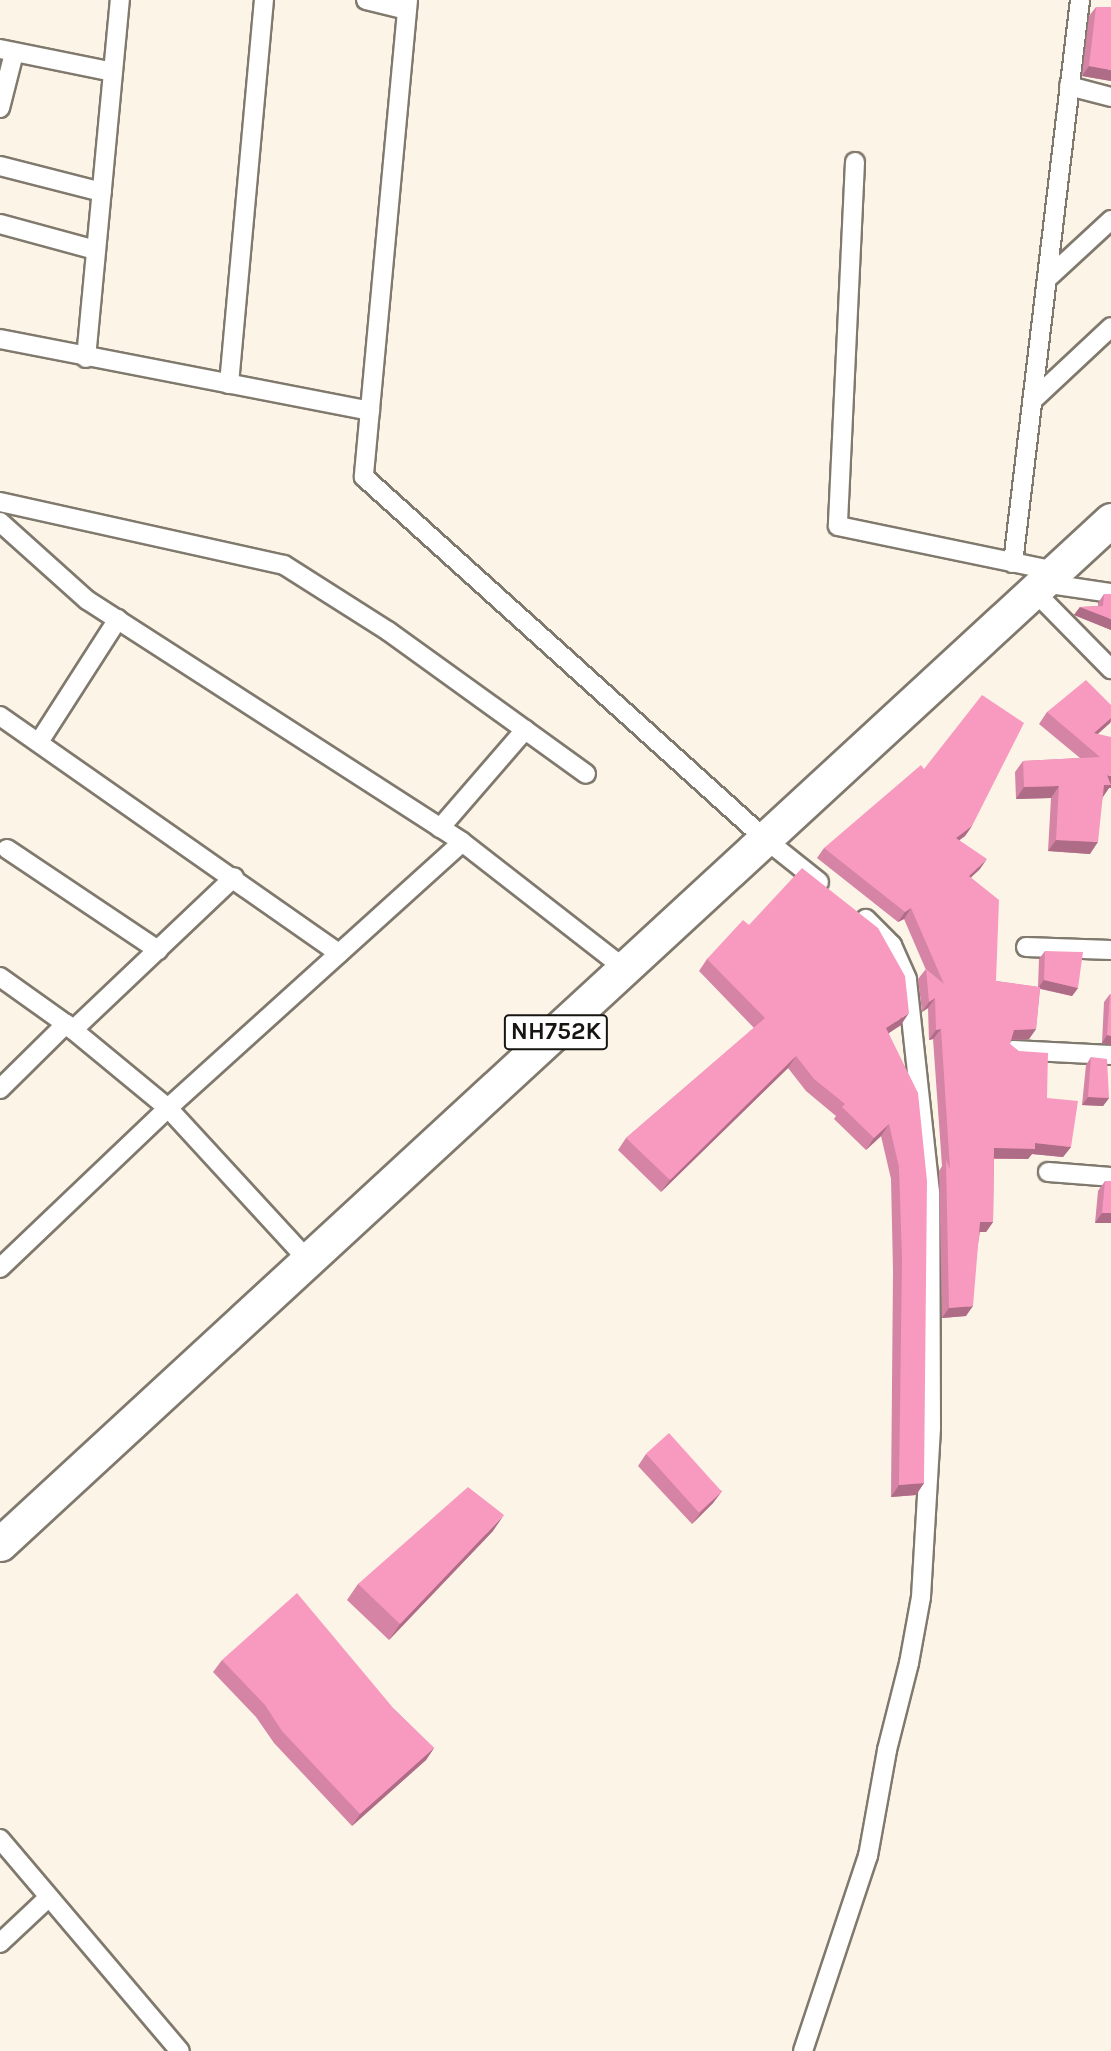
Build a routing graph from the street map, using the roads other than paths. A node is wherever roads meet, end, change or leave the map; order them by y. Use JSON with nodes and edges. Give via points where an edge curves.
{"nodes":[{"id":1,"x":120,"y":0,"type":"edge"},
{"id":2,"x":264,"y":0,"type":"edge"},
{"id":3,"x":366,"y":0,"type":"edge"},
{"id":4,"x":1080,"y":0,"type":"edge"},
{"id":5,"x":407,"y":5,"type":"edge"},
{"id":6,"x":7,"y":51,"type":"edge"},
{"id":7,"x":113,"y":72,"type":"junction"},
{"id":8,"x":1069,"y":86,"type":"junction"},
{"id":9,"x":1111,"y":97,"type":"edge"},
{"id":10,"x":0,"y":108,"type":"edge"},
{"id":11,"x":855,"y":162,"type":"dead end"},
{"id":12,"x":0,"y":166,"type":"edge"},
{"id":13,"x":102,"y":192,"type":"junction"},
{"id":14,"x":1111,"y":220,"type":"edge"},
{"id":15,"x":0,"y":223,"type":"edge"},
{"id":16,"x":96,"y":250,"type":"junction"},
{"id":17,"x":1047,"y":279,"type":"junction"},
{"id":18,"x":1111,"y":327,"type":"edge"},
{"id":19,"x":0,"y":339,"type":"edge"},
{"id":20,"x":86,"y":358,"type":"junction"},
{"id":21,"x":229,"y":384,"type":"junction"},
{"id":22,"x":1032,"y":401,"type":"junction"},
{"id":23,"x":370,"y":411,"type":"junction"},
{"id":24,"x":0,"y":502,"type":"edge"},
{"id":25,"x":1111,"y":520,"type":"edge"},
{"id":26,"x":0,"y":522,"type":"edge"},
{"id":27,"x":1013,"y":563,"type":"junction"},
{"id":28,"x":1044,"y":582,"type":"junction"},
{"id":29,"x":1111,"y":593,"type":"edge"},
{"id":30,"x":118,"y":619,"type":"junction"},
{"id":31,"x":1111,"y":669,"type":"edge"},
{"id":32,"x":0,"y":716,"type":"edge"},
{"id":33,"x":525,"y":730,"type":"junction"},
{"id":34,"x":38,"y":742,"type":"junction"},
{"id":35,"x":586,"y":774,"type":"dead end"},
{"id":36,"x":440,"y":828,"type":"junction"},
{"id":37,"x":765,"y":839,"type":"junction"},
{"id":38,"x":462,"y":842,"type":"junction"},
{"id":39,"x":7,"y":849,"type":"dead end"},
{"id":40,"x":234,"y":877,"type":"junction"},
{"id":41,"x":835,"y":894,"type":"edge"},
{"id":42,"x":854,"y":909,"type":"edge"},
{"id":43,"x":1026,"y":947,"type":"dead end"},
{"id":44,"x":158,"y":950,"type":"junction"},
{"id":45,"x":1111,"y":950,"type":"edge"},
{"id":46,"x":339,"y":953,"type":"junction"},
{"id":47,"x":624,"y":968,"type":"junction"},
{"id":48,"x":0,"y":978,"type":"edge"},
{"id":49,"x":70,"y":1027,"type":"junction"},
{"id":50,"x":1013,"y":1050,"type":"edge"},
{"id":51,"x":1111,"y":1055,"type":"edge"},
{"id":52,"x":0,"y":1089,"type":"edge"},
{"id":53,"x":168,"y":1108,"type":"junction"},
{"id":54,"x":1048,"y":1172,"type":"dead end"},
{"id":55,"x":1111,"y":1177,"type":"edge"},
{"id":56,"x":307,"y":1260,"type":"junction"},
{"id":57,"x":0,"y":1268,"type":"edge"},
{"id":58,"x":0,"y":1544,"type":"edge"},
{"id":59,"x":0,"y":1839,"type":"edge"},
{"id":60,"x":49,"y":1897,"type":"junction"},
{"id":61,"x":0,"y":1943,"type":"edge"},
{"id":62,"x":180,"y":2051,"type":"edge"},
{"id":63,"x":803,"y":2051,"type":"edge"}],
"edges":[{"from":1,"to":7,"type":"street"},
{"from":2,"to":21,"type":"street"},
{"from":3,"to":5,"type":"street"},
{"from":4,"to":8,"type":"street"},
{"from":5,"to":23,"type":"street"},
{"from":6,"to":7,"type":"street"},
{"from":6,"to":10,"type":"street"},
{"from":7,"to":13,"type":"street"},
{"from":8,"to":9,"type":"street"},
{"from":8,"to":17,"type":"street"},
{"from":11,"to":27,"type":"street","via":[[838,526]]},
{"from":12,"to":13,"type":"street"},
{"from":13,"to":16,"type":"street"},
{"from":14,"to":17,"type":"street"},
{"from":15,"to":16,"type":"street"},
{"from":16,"to":20,"type":"street"},
{"from":17,"to":22,"type":"street"},
{"from":18,"to":22,"type":"street"},
{"from":19,"to":20,"type":"street"},
{"from":20,"to":21,"type":"street"},
{"from":21,"to":23,"type":"street"},
{"from":22,"to":27,"type":"street"},
{"from":23,"to":37,"type":"street","via":[[364,477]]},
{"from":24,"to":33,"type":"street","via":[[284,565],[388,631]]},
{"from":25,"to":28,"type":"highway","number":"NH752K"},
{"from":26,"to":30,"type":"street","via":[[87,600]]},
{"from":27,"to":28,"type":"street"},
{"from":28,"to":29,"type":"street"},
{"from":28,"to":31,"type":"street"},
{"from":28,"to":37,"type":"highway","number":"NH752K"},
{"from":30,"to":34,"type":"street"},
{"from":30,"to":36,"type":"street"},
{"from":32,"to":34,"type":"street"},
{"from":33,"to":35,"type":"street"},
{"from":33,"to":36,"type":"street"},
{"from":34,"to":40,"type":"street"},
{"from":36,"to":38,"type":"street"},
{"from":37,"to":41,"type":"street"},
{"from":37,"to":47,"type":"highway","number":"NH752K"},
{"from":38,"to":46,"type":"street"},
{"from":38,"to":47,"type":"street"},
{"from":39,"to":44,"type":"street"},
{"from":40,"to":44,"type":"street"},
{"from":40,"to":46,"type":"street"},
{"from":42,"to":63,"type":"street","via":[[892,945],[907,979],[930,1192],[931,1427],[921,1597],[909,1662],[868,1856]]},
{"from":43,"to":45,"type":"street"},
{"from":44,"to":49,"type":"street"},
{"from":46,"to":53,"type":"street"},
{"from":47,"to":56,"type":"highway","number":"NH752K"},
{"from":48,"to":49,"type":"street"},
{"from":49,"to":52,"type":"street"},
{"from":49,"to":53,"type":"street"},
{"from":50,"to":51,"type":"street"},
{"from":53,"to":56,"type":"street"},
{"from":53,"to":57,"type":"street"},
{"from":54,"to":55,"type":"street"},
{"from":56,"to":58,"type":"highway","number":"NH752K"},
{"from":59,"to":60,"type":"street"},
{"from":60,"to":61,"type":"street"},
{"from":60,"to":62,"type":"street"}]}
